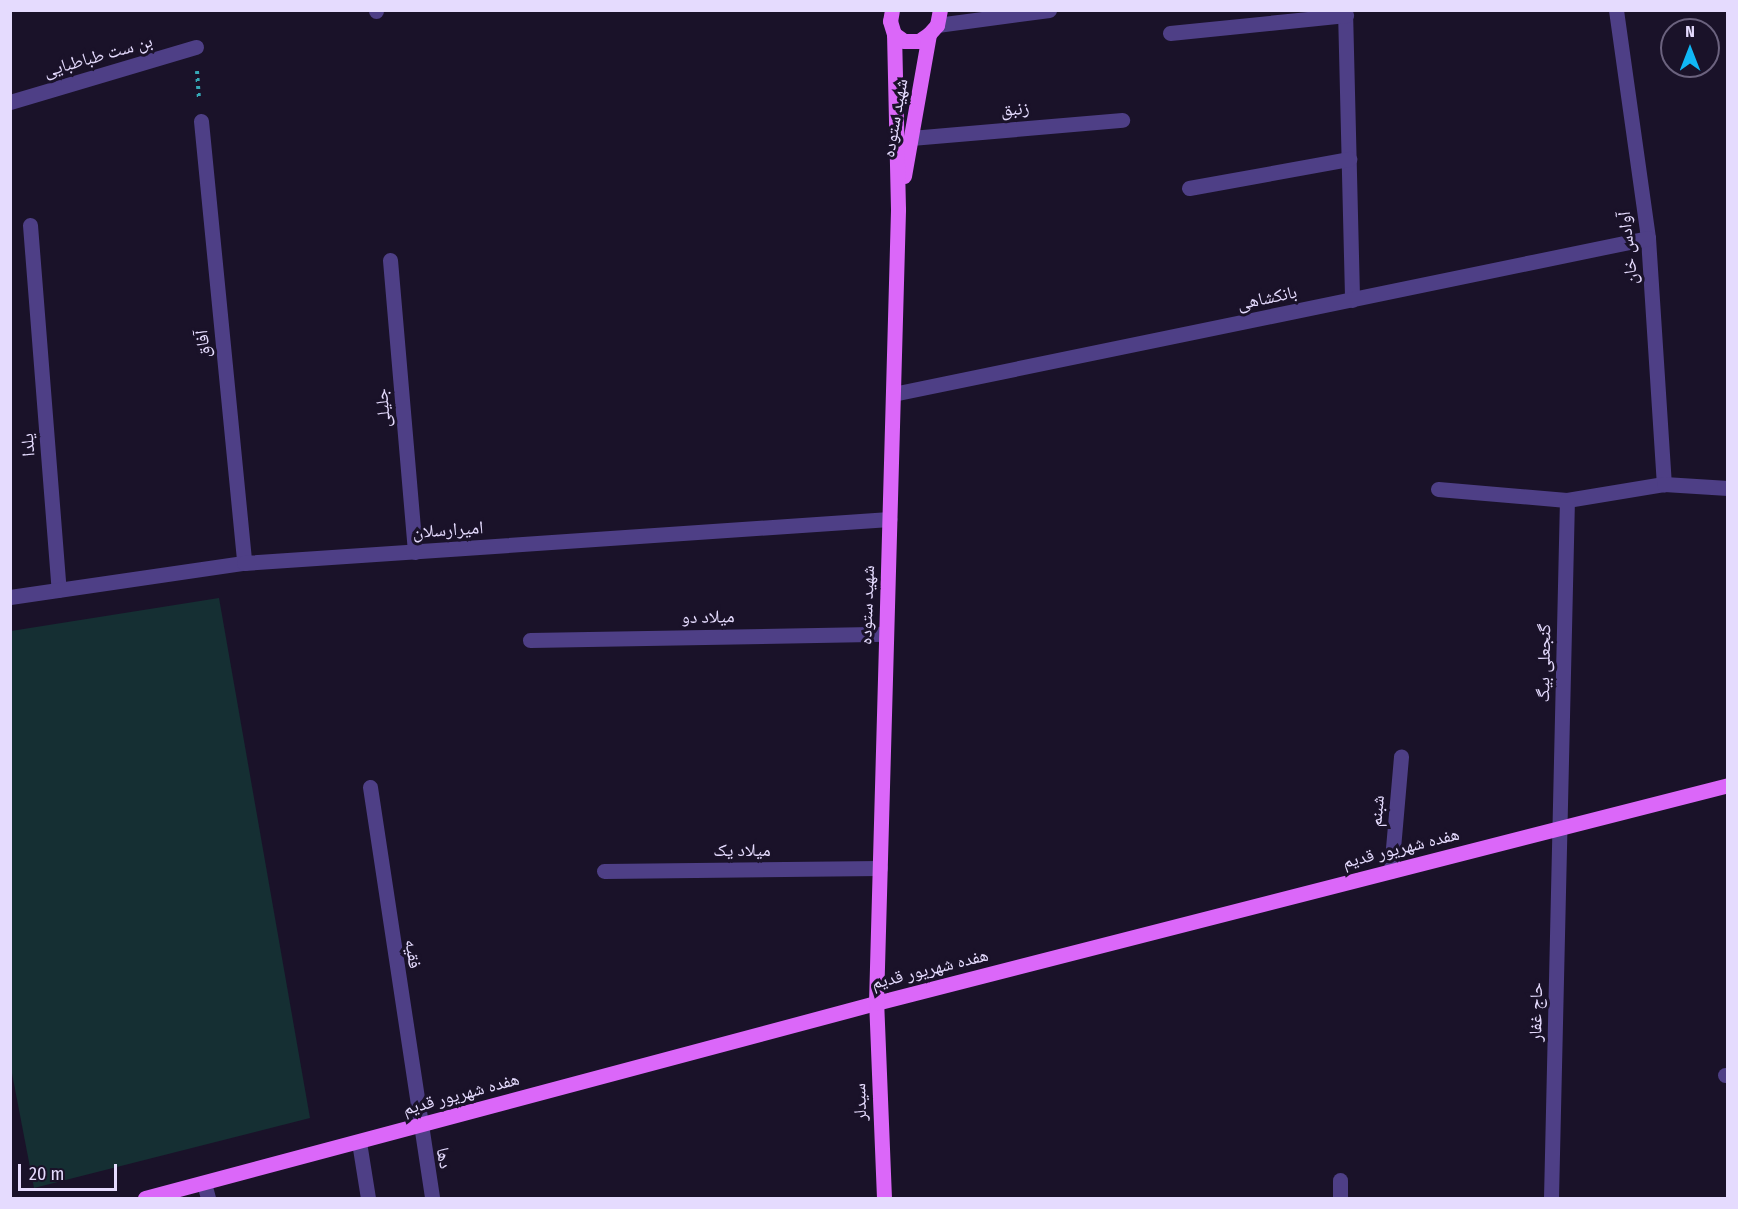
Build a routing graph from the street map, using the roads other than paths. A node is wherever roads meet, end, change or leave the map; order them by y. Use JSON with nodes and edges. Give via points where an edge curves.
{"nodes":[{"id":1,"x":892,"y":10,"type":"edge"},
{"id":2,"x":1049,"y":10,"type":"edge"},
{"id":3,"x":1616,"y":10,"type":"edge"},
{"id":4,"x":1345,"y":13,"type":"edge"},
{"id":5,"x":935,"y":23,"type":"edge"},
{"id":6,"x":1170,"y":33,"type":"dead end"},
{"id":7,"x":894,"y":34,"type":"junction"},
{"id":8,"x":196,"y":47,"type":"road end"},
{"id":9,"x":10,"y":102,"type":"edge"},
{"id":10,"x":1122,"y":120,"type":"dead end"},
{"id":11,"x":201,"y":121,"type":"road end"},
{"id":12,"x":911,"y":138,"type":"junction"},
{"id":13,"x":1349,"y":159,"type":"junction"},
{"id":14,"x":1189,"y":188,"type":"dead end"},
{"id":15,"x":898,"y":209,"type":"junction"},
{"id":16,"x":30,"y":225,"type":"dead end"},
{"id":17,"x":1648,"y":238,"type":"junction"},
{"id":18,"x":390,"y":260,"type":"dead end"},
{"id":19,"x":1352,"y":300,"type":"junction"},
{"id":20,"x":893,"y":394,"type":"junction"},
{"id":21,"x":1664,"y":484,"type":"junction"},
{"id":22,"x":1728,"y":488,"type":"edge"},
{"id":23,"x":1438,"y":489,"type":"dead end"},
{"id":24,"x":1567,"y":500,"type":"junction"},
{"id":25,"x":890,"y":519,"type":"junction"},
{"id":26,"x":415,"y":552,"type":"junction"},
{"id":27,"x":244,"y":563,"type":"junction"},
{"id":28,"x":59,"y":590,"type":"junction"},
{"id":29,"x":10,"y":597,"type":"edge"},
{"id":30,"x":886,"y":634,"type":"junction"},
{"id":31,"x":530,"y":640,"type":"dead end"},
{"id":32,"x":1401,"y":756,"type":"dead end"},
{"id":33,"x":1728,"y":784,"type":"edge"},
{"id":34,"x":370,"y":788,"type":"dead end"},
{"id":35,"x":1561,"y":827,"type":"junction"},
{"id":36,"x":880,"y":868,"type":"junction"},
{"id":37,"x":604,"y":871,"type":"dead end"},
{"id":38,"x":1391,"y":871,"type":"junction"},
{"id":39,"x":876,"y":1003,"type":"junction"},
{"id":40,"x":418,"y":1126,"type":"junction"},
{"id":41,"x":358,"y":1142,"type":"junction"},
{"id":42,"x":1340,"y":1180,"type":"dead end"},
{"id":43,"x":204,"y":1183,"type":"junction"},
{"id":44,"x":145,"y":1198,"type":"edge"},
{"id":45,"x":208,"y":1198,"type":"edge"},
{"id":46,"x":368,"y":1198,"type":"edge"},
{"id":47,"x":432,"y":1198,"type":"edge"},
{"id":48,"x":884,"y":1198,"type":"edge"},
{"id":49,"x":1340,"y":1198,"type":"edge"},
{"id":50,"x":1551,"y":1198,"type":"edge"}],
"edges":[{"from":1,"to":7,"type":"main road","name":"شهید ستوده"},
{"from":2,"to":5,"type":"street"},
{"from":3,"to":17,"type":"street","name":"آوادس خان"},
{"from":4,"to":6,"type":"street"},
{"from":4,"to":13,"type":"street"},
{"from":5,"to":7,"type":"main road","via":[[919,41],[904,41]]},
{"from":5,"to":12,"type":"main road","name":"شهید ستوده"},
{"from":7,"to":15,"type":"main road","name":"شهید ستوده"},
{"from":8,"to":9,"type":"street","name":"بن ست طباطبایی"},
{"from":10,"to":12,"type":"street","name":"زنبق"},
{"from":11,"to":27,"type":"street","name":"آفاق"},
{"from":12,"to":15,"type":"main road","name":"شهید ستوده"},
{"from":13,"to":14,"type":"street"},
{"from":13,"to":19,"type":"street"},
{"from":15,"to":20,"type":"main road","name":"شهید ستوده"},
{"from":16,"to":28,"type":"street","name":"یلدا"},
{"from":17,"to":19,"type":"street","name":"بانکشاهی"},
{"from":17,"to":21,"type":"street","name":"آوادس خان"},
{"from":18,"to":26,"type":"street","name":"جلیلی"},
{"from":19,"to":20,"type":"street","name":"بانکشاهی"},
{"from":20,"to":25,"type":"main road","name":"شهید ستوده"},
{"from":21,"to":22,"type":"street"},
{"from":21,"to":24,"type":"street"},
{"from":23,"to":24,"type":"street"},
{"from":24,"to":35,"type":"street","name":"گنجعلی بیگ"},
{"from":25,"to":26,"type":"street","name":"امیرارسلان"},
{"from":25,"to":30,"type":"main road","name":"شهید ستوده"},
{"from":26,"to":27,"type":"street","name":"امیرارسلان"},
{"from":27,"to":28,"type":"street","name":"امیرارسلان"},
{"from":28,"to":29,"type":"street","name":"امیرارسلان"},
{"from":30,"to":31,"type":"street","name":"میلاد دو"},
{"from":30,"to":36,"type":"main road","name":"شهید ستوده"},
{"from":32,"to":38,"type":"street","name":"شبنم"},
{"from":33,"to":35,"type":"main road","name":"هفده شهریور قدیم"},
{"from":34,"to":40,"type":"street","name":"فقیه"},
{"from":35,"to":38,"type":"main road","name":"هفده شهریور قدیم"},
{"from":35,"to":50,"type":"street","name":"حاج غفار"},
{"from":36,"to":37,"type":"street","name":"میلاد یک"},
{"from":36,"to":39,"type":"main road","name":"شهید ستوده"},
{"from":38,"to":39,"type":"main road","name":"هفده شهریور قدیم"},
{"from":39,"to":40,"type":"main road","name":"هفده شهریور قدیم"},
{"from":39,"to":48,"type":"main road","name":"سیدلر"},
{"from":40,"to":41,"type":"main road","name":"هفده شهریور قدیم"},
{"from":40,"to":47,"type":"street","name":"دها"},
{"from":41,"to":43,"type":"main road","name":"هفده شهریور قدیم"},
{"from":41,"to":46,"type":"street"},
{"from":42,"to":49,"type":"street"},
{"from":43,"to":44,"type":"main road","name":"هفده شهریور قدیم"},
{"from":43,"to":45,"type":"street"}]}
